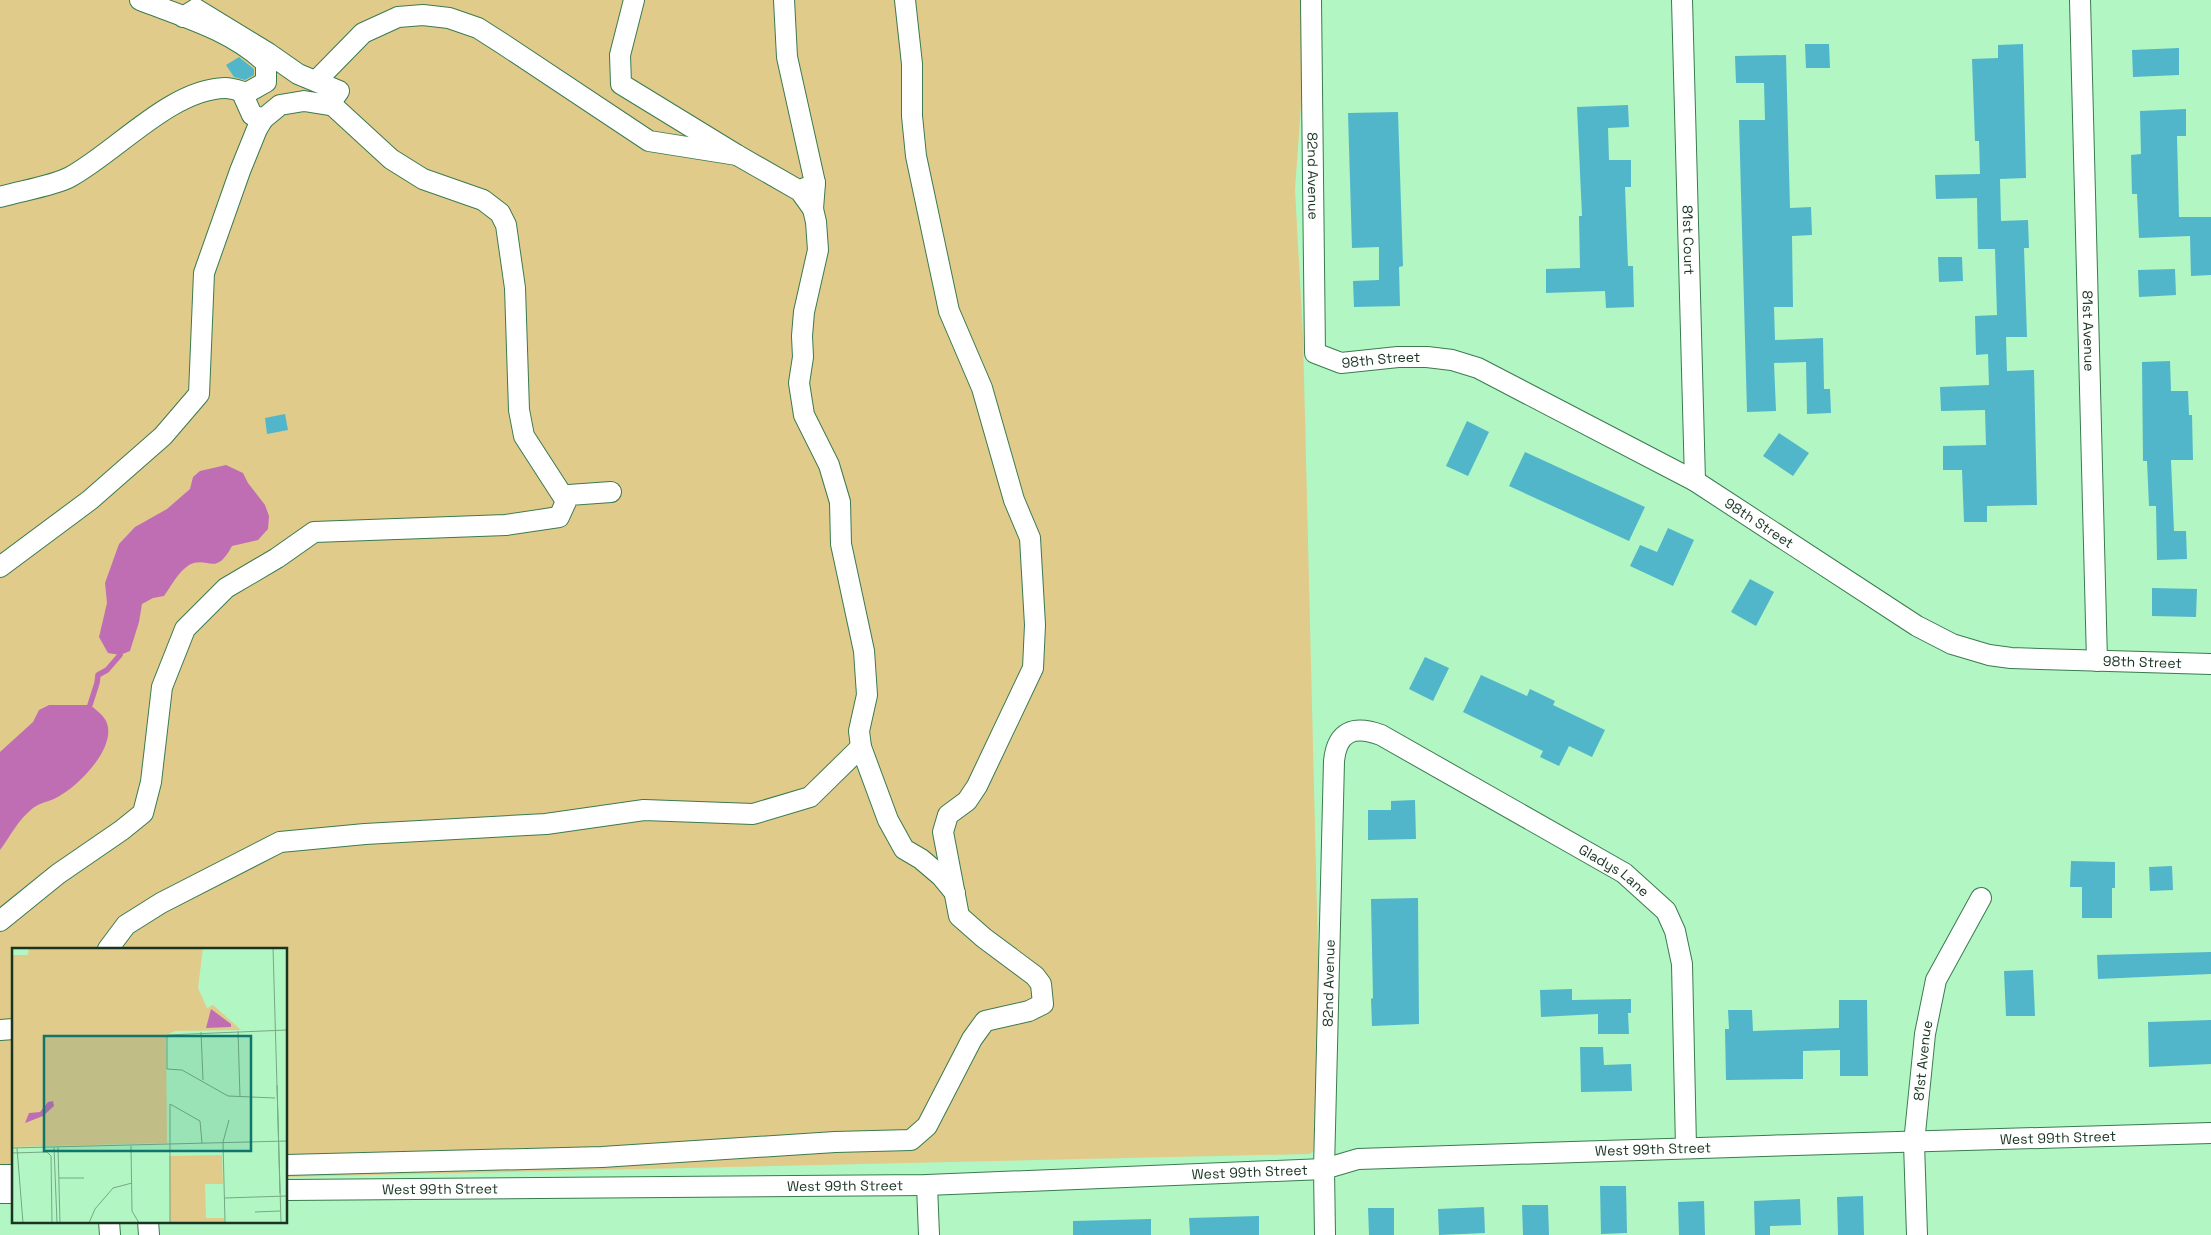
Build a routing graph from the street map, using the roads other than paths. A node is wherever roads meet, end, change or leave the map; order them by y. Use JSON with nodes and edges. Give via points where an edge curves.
{"nodes":[{"id":1,"x":140,"y":0,"type":"edge"},
{"id":2,"x":634,"y":0,"type":"edge"},
{"id":3,"x":784,"y":0,"type":"edge"},
{"id":4,"x":906,"y":0,"type":"edge"},
{"id":5,"x":1311,"y":0,"type":"edge"},
{"id":6,"x":1682,"y":0,"type":"edge"},
{"id":7,"x":2080,"y":0,"type":"edge"},
{"id":8,"x":194,"y":9,"type":"edge"},
{"id":9,"x":316,"y":81,"type":"junction"},
{"id":10,"x":247,"y":93,"type":"junction"},
{"id":11,"x":330,"y":103,"type":"junction"},
{"id":12,"x":263,"y":119,"type":"junction"},
{"id":13,"x":737,"y":155,"type":"junction"},
{"id":14,"x":808,"y":187,"type":"junction"},
{"id":15,"x":0,"y":197,"type":"edge"},
{"id":16,"x":1315,"y":353,"type":"joint"},
{"id":17,"x":1695,"y":481,"type":"junction"},
{"id":18,"x":611,"y":492,"type":"dead end"},
{"id":19,"x":566,"y":501,"type":"junction"},
{"id":20,"x":0,"y":567,"type":"edge"},
{"id":21,"x":2097,"y":661,"type":"junction"},
{"id":22,"x":2211,"y":664,"type":"edge"},
{"id":23,"x":860,"y":726,"type":"junction"},
{"id":24,"x":1347,"y":733,"type":"joint"},
{"id":25,"x":861,"y":747,"type":"junction"},
{"id":26,"x":843,"y":765,"type":"junction"},
{"id":27,"x":956,"y":894,"type":"junction"},
{"id":28,"x":1981,"y":898,"type":"dead end"},
{"id":29,"x":0,"y":921,"type":"edge"},
{"id":30,"x":109,"y":948,"type":"edge"},
{"id":31,"x":2211,"y":1133,"type":"edge"},
{"id":32,"x":1914,"y":1143,"type":"junction"},
{"id":33,"x":1686,"y":1147,"type":"junction"},
{"id":34,"x":288,"y":1165,"type":"edge"},
{"id":35,"x":1324,"y":1168,"type":"junction"},
{"id":36,"x":928,"y":1185,"type":"junction"},
{"id":37,"x":288,"y":1190,"type":"edge"},
{"id":38,"x":109,"y":1222,"type":"edge"},
{"id":39,"x":148,"y":1222,"type":"edge"},
{"id":40,"x":110,"y":1235,"type":"edge"},
{"id":41,"x":149,"y":1235,"type":"edge"},
{"id":42,"x":929,"y":1235,"type":"edge"},
{"id":43,"x":1325,"y":1235,"type":"edge"},
{"id":44,"x":1917,"y":1235,"type":"edge"}],
"edges":[{"from":1,"to":8,"type":"street"},
{"from":2,"to":13,"type":"street","via":[[620,55],[621,84]]},
{"from":3,"to":14,"type":"street","via":[[787,57]]},
{"from":4,"to":27,"type":"street","via":[[916,156],[949,311],[982,388],[1014,500],[1030,538],[1034,583],[1033,668],[977,786],[967,801],[948,815],[943,832]]},
{"from":5,"to":16,"type":"street","name":"82nd Avenue"},
{"from":6,"to":17,"type":"street","name":"81st Court"},
{"from":7,"to":21,"type":"street","name":"81st Avenue"},
{"from":8,"to":9,"type":"street","via":[[298,74]]},
{"from":8,"to":10,"type":"street","via":[[250,48],[266,64],[266,82]]},
{"from":9,"to":11,"type":"street","via":[[338,91]]},
{"from":9,"to":13,"type":"street","via":[[362,33],[398,17],[449,18],[478,28],[649,141]]},
{"from":10,"to":12,"type":"street","via":[[244,95],[252,115]]},
{"from":10,"to":15,"type":"street","via":[[226,88],[203,92],[172,105],[68,178]]},
{"from":11,"to":12,"type":"street","via":[[304,101],[280,105]]},
{"from":11,"to":19,"type":"street","via":[[391,159],[423,179],[483,200],[500,213],[506,225],[515,288],[519,410],[524,436]]},
{"from":12,"to":20,"type":"street","via":[[240,171],[204,273],[199,394],[163,436],[90,500]]},
{"from":13,"to":14,"type":"street"},
{"from":14,"to":23,"type":"street","via":[[818,250],[804,312],[804,357],[799,383],[804,415],[829,465],[840,502],[841,544],[864,651],[867,695]]},
{"from":16,"to":17,"type":"street","name":"98th Street","via":[[1342,363],[1427,357],[1478,368]]},
{"from":17,"to":21,"type":"street","name":"98th Street","via":[[1917,626],[1952,644],[1996,656]]},
{"from":18,"to":19,"type":"street","via":[[568,495]]},
{"from":19,"to":29,"type":"street","via":[[559,517],[506,525],[314,532],[226,588],[185,629],[162,687],[151,782],[142,813]]},
{"from":21,"to":22,"type":"street","name":"98th Street"},
{"from":23,"to":25,"type":"street"},
{"from":23,"to":26,"type":"street"},
{"from":24,"to":33,"type":"street","name":"Gladys Lane","via":[[1370,731],[1390,740],[1624,873],[1666,911],[1675,930],[1682,964]]},
{"from":24,"to":35,"type":"street","name":"82nd Avenue","via":[[1340,740],[1334,762]]},
{"from":25,"to":26,"type":"street"},
{"from":25,"to":27,"type":"street","via":[[888,820],[904,849],[941,876]]},
{"from":26,"to":30,"type":"street","via":[[810,798],[752,814],[644,810],[546,824],[280,842],[161,903],[126,925]]},
{"from":27,"to":34,"type":"street","via":[[959,916],[1035,976],[1041,984],[1043,1004],[1029,1011],[985,1021],[972,1039],[928,1126],[911,1140],[602,1157]]},
{"from":28,"to":32,"type":"street","name":"81st Avenue","via":[[1936,980],[1926,1034]]},
{"from":31,"to":32,"type":"street","name":"West 99th Street"},
{"from":32,"to":33,"type":"street","name":"West 99th Street"},
{"from":32,"to":44,"type":"street","name":"81st Avenue"},
{"from":33,"to":35,"type":"street","name":"West 99th Street","via":[[1358,1159]]},
{"from":35,"to":36,"type":"street","name":"West 99th Street"},
{"from":35,"to":43,"type":"street","name":"82nd Avenue"},
{"from":36,"to":37,"type":"street","name":"West 99th Street"},
{"from":36,"to":42,"type":"street"},
{"from":38,"to":40,"type":"street"},
{"from":39,"to":41,"type":"street"}]}
